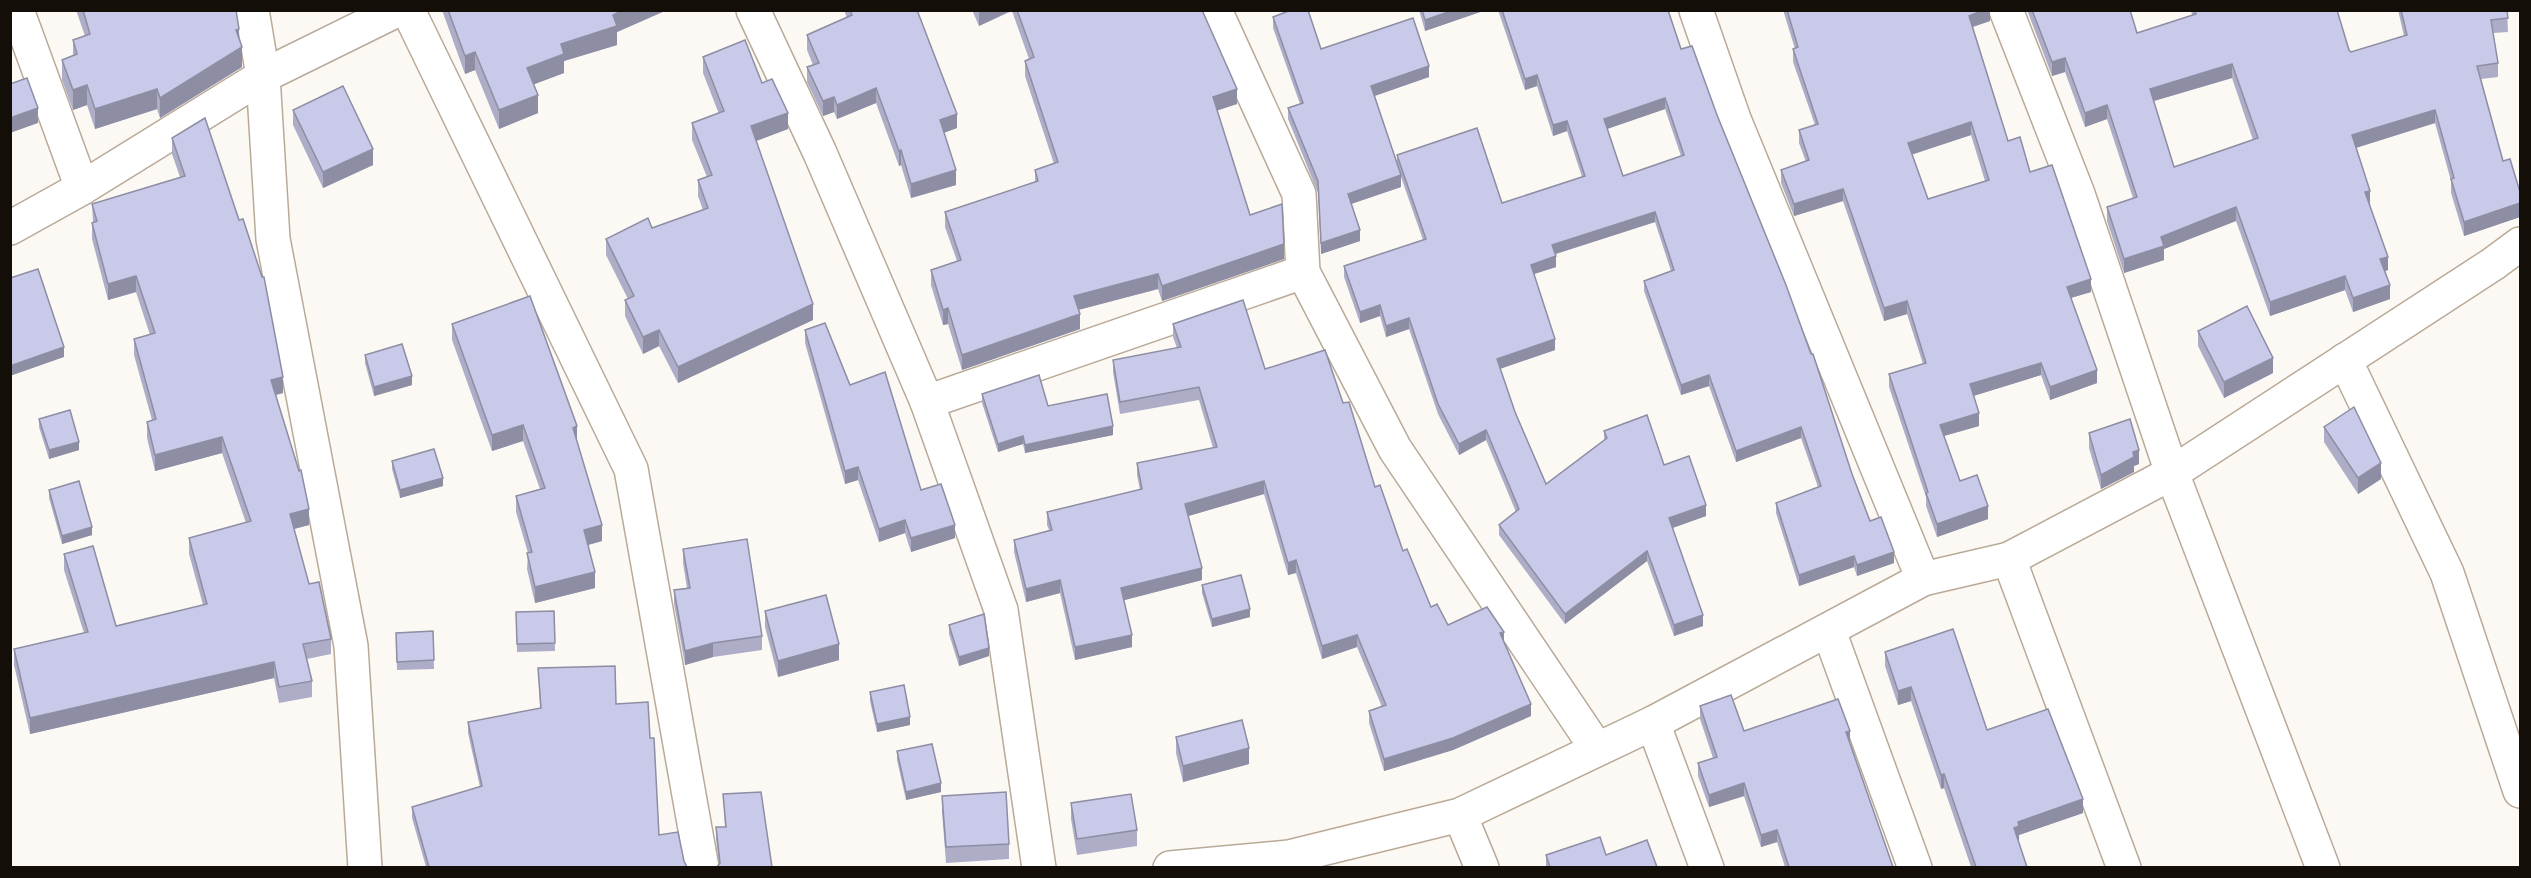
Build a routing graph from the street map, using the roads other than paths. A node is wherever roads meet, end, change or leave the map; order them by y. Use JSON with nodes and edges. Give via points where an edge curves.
{"nodes":[{"id":1,"x":16,"y":10,"type":"edge"},
{"id":2,"x":252,"y":10,"type":"edge"},
{"id":3,"x":397,"y":10,"type":"edge"},
{"id":4,"x":408,"y":10,"type":"edge"},
{"id":5,"x":753,"y":10,"type":"edge"},
{"id":6,"x":1215,"y":10,"type":"edge"},
{"id":7,"x":1696,"y":10,"type":"edge"},
{"id":8,"x":2006,"y":10,"type":"edge"},
{"id":9,"x":263,"y":76,"type":"junction"},
{"id":10,"x":82,"y":188,"type":"junction"},
{"id":11,"x":10,"y":228,"type":"edge"},
{"id":12,"x":2520,"y":244,"type":"edge"},
{"id":13,"x":1303,"y":272,"type":"junction"},
{"id":14,"x":2345,"y":360,"type":"junction"},
{"id":15,"x":927,"y":402,"type":"junction"},
{"id":16,"x":2172,"y":473,"type":"junction"},
{"id":17,"x":2009,"y":559,"type":"junction"},
{"id":18,"x":1923,"y":579,"type":"junction"},
{"id":19,"x":1829,"y":631,"type":"junction"},
{"id":20,"x":1653,"y":723,"type":"junction"},
{"id":21,"x":1597,"y":749,"type":"junction"},
{"id":22,"x":2520,"y":791,"type":"edge"},
{"id":23,"x":1460,"y":815,"type":"junction"},
{"id":24,"x":1291,"y":862,"type":"edge"},
{"id":25,"x":365,"y":867,"type":"edge"},
{"id":26,"x":702,"y":867,"type":"edge"},
{"id":27,"x":1040,"y":867,"type":"edge"},
{"id":28,"x":1170,"y":867,"type":"edge"},
{"id":29,"x":1482,"y":867,"type":"edge"},
{"id":30,"x":1707,"y":867,"type":"edge"},
{"id":31,"x":1915,"y":867,"type":"edge"},
{"id":32,"x":2124,"y":867,"type":"edge"},
{"id":33,"x":2323,"y":867,"type":"edge"}],
"edges":[{"from":1,"to":10,"type":"street"},
{"from":2,"to":9,"type":"street"},
{"from":3,"to":9,"type":"street"},
{"from":4,"to":26,"type":"street","via":[[631,469]]},
{"from":5,"to":15,"type":"street","via":[[820,153]]},
{"from":6,"to":13,"type":"street","via":[[1299,194]]},
{"from":7,"to":18,"type":"street","via":[[1734,119]]},
{"from":8,"to":16,"type":"street","via":[[2078,194]]},
{"from":9,"to":10,"type":"street"},
{"from":9,"to":25,"type":"street","via":[[273,239],[351,646]]},
{"from":10,"to":11,"type":"street"},
{"from":12,"to":14,"type":"street"},
{"from":13,"to":15,"type":"street"},
{"from":13,"to":21,"type":"street","via":[[1395,449]]},
{"from":14,"to":16,"type":"street"},
{"from":14,"to":22,"type":"street","via":[[2447,573]]},
{"from":15,"to":27,"type":"street","via":[[1000,610]]},
{"from":16,"to":17,"type":"street"},
{"from":16,"to":33,"type":"street"},
{"from":17,"to":18,"type":"street"},
{"from":17,"to":32,"type":"street"},
{"from":18,"to":19,"type":"street"},
{"from":19,"to":20,"type":"street"},
{"from":19,"to":31,"type":"street"},
{"from":20,"to":21,"type":"street"},
{"from":20,"to":30,"type":"street"},
{"from":21,"to":23,"type":"street"},
{"from":23,"to":24,"type":"street"},
{"from":23,"to":29,"type":"street"},
{"from":24,"to":28,"type":"street"}]}
